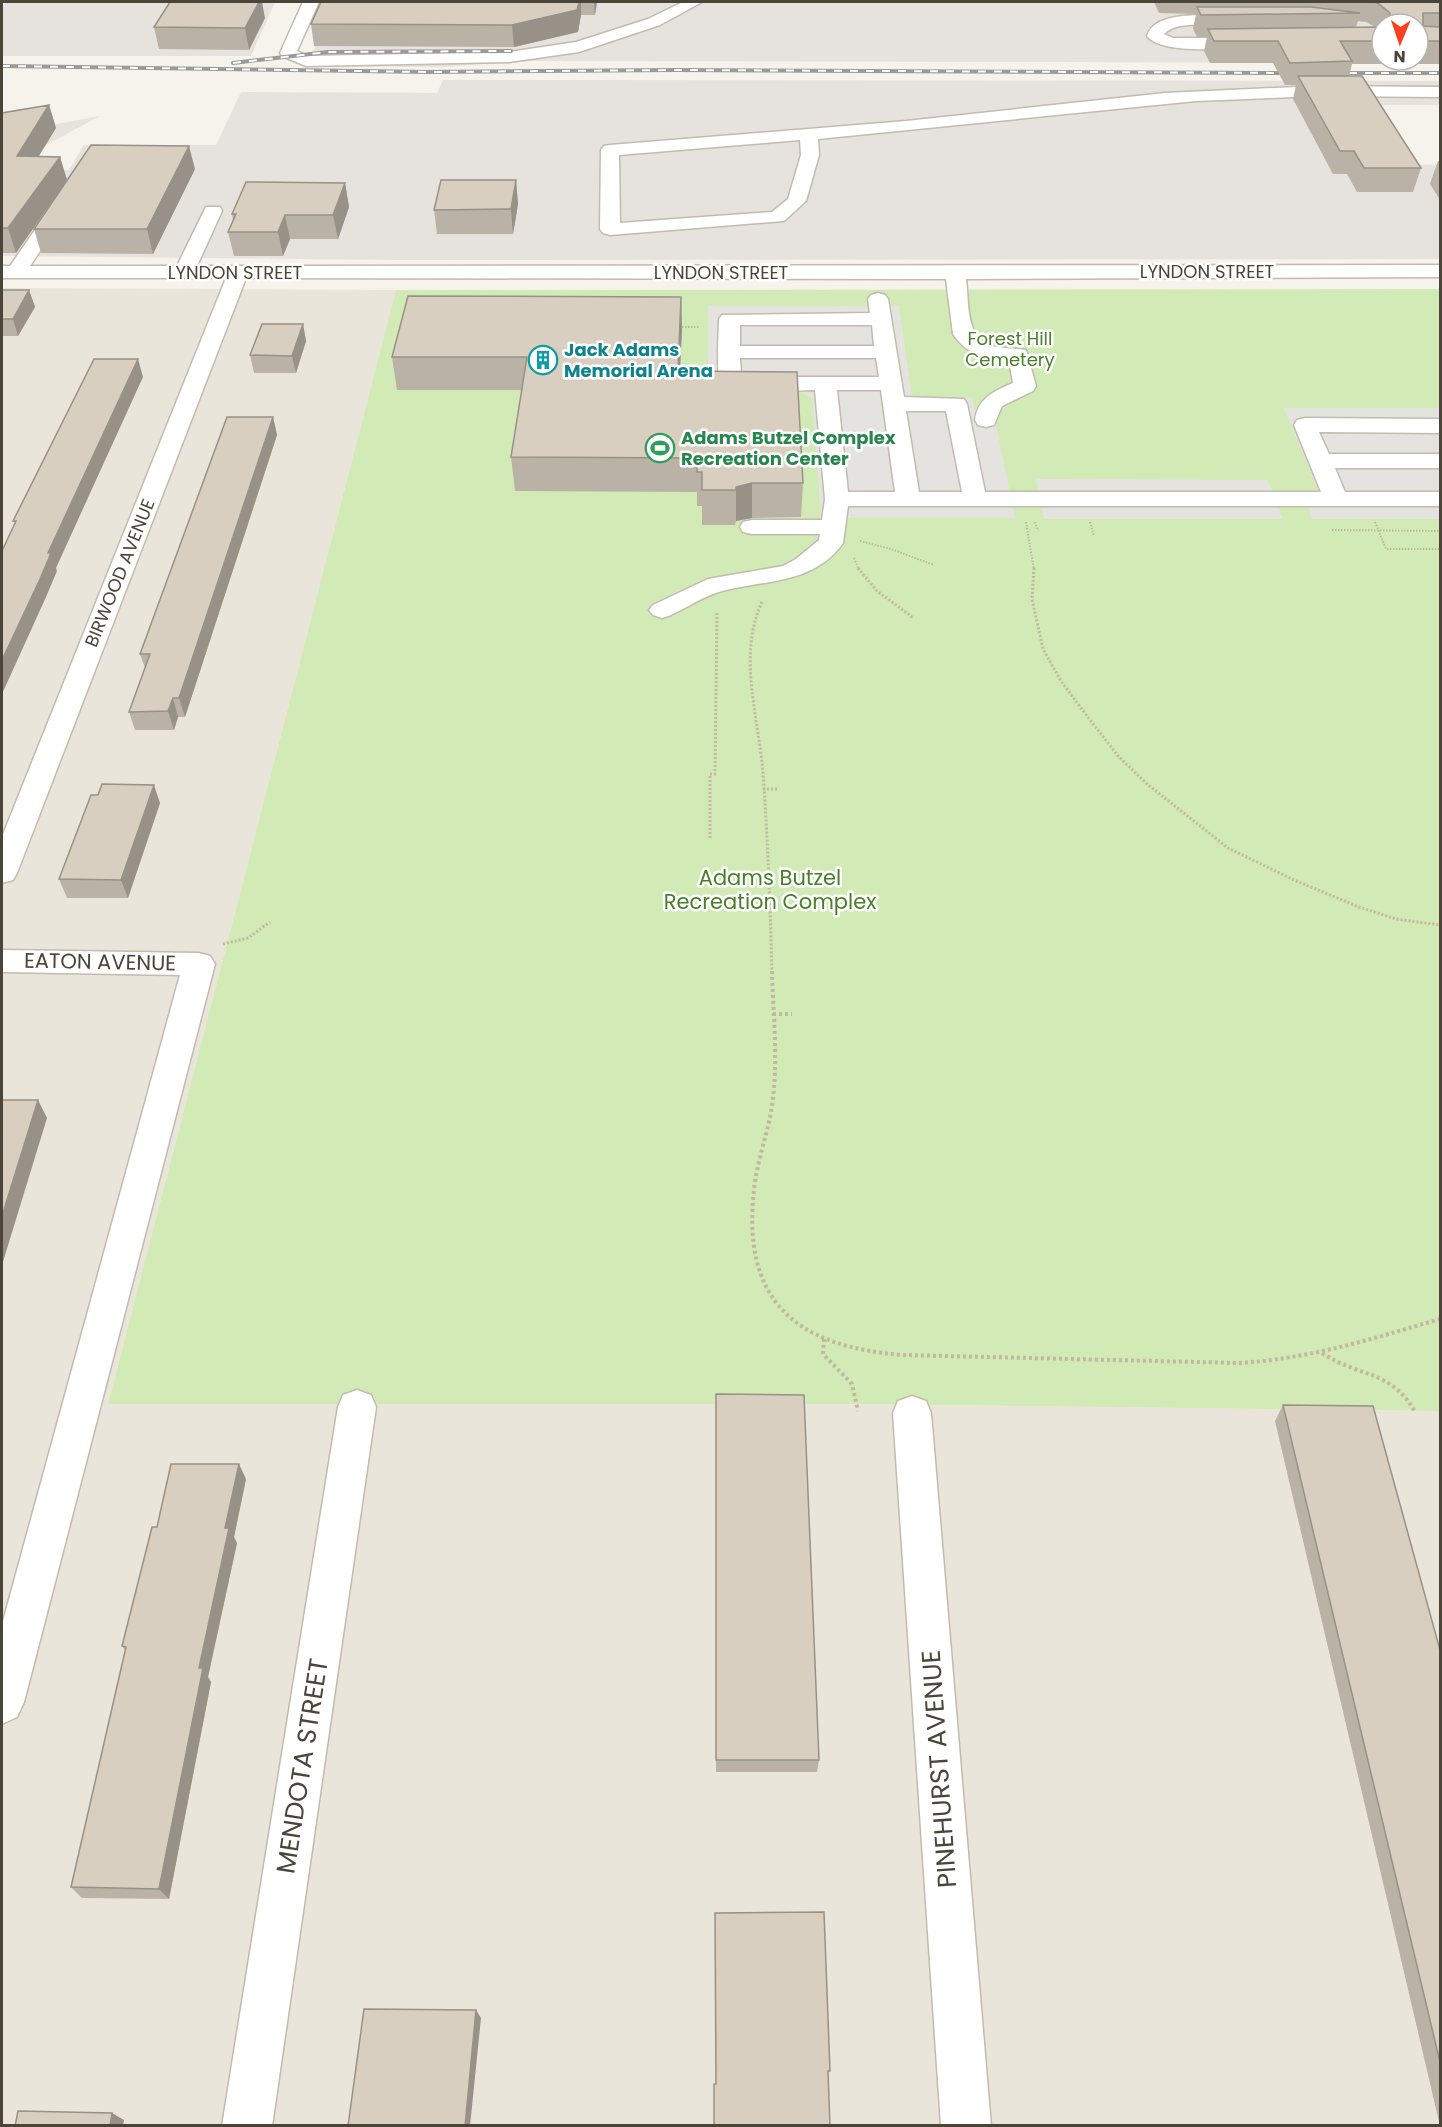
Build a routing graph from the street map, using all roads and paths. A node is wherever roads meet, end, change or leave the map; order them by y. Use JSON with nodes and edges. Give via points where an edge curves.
{"nodes":[{"id":1,"x":311,"y":2,"type":"edge"},
{"id":2,"x":694,"y":2,"type":"edge"},
{"id":3,"x":1258,"y":21,"type":"edge"},
{"id":4,"x":1271,"y":43,"type":"edge"},
{"id":5,"x":1440,"y":92,"type":"edge"},
{"id":6,"x":809,"y":133,"type":"junction"},
{"id":7,"x":74,"y":187,"type":"edge"},
{"id":8,"x":213,"y":211,"type":"dead end"},
{"id":9,"x":1440,"y":271,"type":"edge"},
{"id":10,"x":9,"y":272,"type":"edge"},
{"id":11,"x":184,"y":273,"type":"junction"},
{"id":12,"x":874,"y":273,"type":"junction"},
{"id":13,"x":955,"y":273,"type":"junction"},
{"id":14,"x":238,"y":274,"type":"junction"},
{"id":15,"x":881,"y":319,"type":"junction"},
{"id":16,"x":676,"y":327,"type":"edge"},
{"id":17,"x":700,"y":327,"type":"dead end"},
{"id":18,"x":729,"y":352,"type":"junction"},
{"id":19,"x":886,"y":352,"type":"junction"},
{"id":20,"x":825,"y":384,"type":"junction"},
{"id":21,"x":892,"y":394,"type":"junction"},
{"id":22,"x":986,"y":420,"type":"dead end"},
{"id":23,"x":1440,"y":426,"type":"edge"},
{"id":24,"x":1319,"y":461,"type":"junction"},
{"id":25,"x":1440,"y":461,"type":"edge"},
{"id":26,"x":837,"y":499,"type":"junction"},
{"id":27,"x":908,"y":499,"type":"junction"},
{"id":28,"x":975,"y":499,"type":"junction"},
{"id":29,"x":1335,"y":499,"type":"junction"},
{"id":30,"x":1440,"y":499,"type":"edge"},
{"id":31,"x":1026,"y":521,"type":"dead end"},
{"id":32,"x":1090,"y":521,"type":"dead end"},
{"id":33,"x":1374,"y":521,"type":"dead end"},
{"id":34,"x":752,"y":527,"type":"dead end"},
{"id":35,"x":1332,"y":530,"type":"dead end"},
{"id":36,"x":1378,"y":530,"type":"junction"},
{"id":37,"x":1440,"y":531,"type":"edge"},
{"id":38,"x":840,"y":534,"type":"junction"},
{"id":39,"x":1094,"y":536,"type":"dead end"},
{"id":40,"x":1440,"y":549,"type":"edge"},
{"id":41,"x":934,"y":565,"type":"dead end"},
{"id":42,"x":790,"y":572,"type":"junction"},
{"id":43,"x":717,"y":584,"type":"junction"},
{"id":44,"x":662,"y":610,"type":"dead end"},
{"id":45,"x":912,"y":620,"type":"dead end"},
{"id":46,"x":763,"y":789,"type":"junction"},
{"id":47,"x":778,"y":789,"type":"dead end"},
{"id":48,"x":710,"y":838,"type":"dead end"},
{"id":49,"x":2,"y":873,"type":"edge"},
{"id":50,"x":270,"y":922,"type":"dead end"},
{"id":51,"x":1440,"y":925,"type":"edge"},
{"id":52,"x":2,"y":961,"type":"edge"},
{"id":53,"x":199,"y":964,"type":"junction"},
{"id":54,"x":773,"y":1014,"type":"junction"},
{"id":55,"x":792,"y":1014,"type":"dead end"},
{"id":56,"x":1440,"y":1318,"type":"edge"},
{"id":57,"x":824,"y":1339,"type":"junction"},
{"id":58,"x":1322,"y":1353,"type":"junction"},
{"id":59,"x":357,"y":1407,"type":"dead end"},
{"id":60,"x":858,"y":1411,"type":"dead end"},
{"id":61,"x":1415,"y":1412,"type":"dead end"},
{"id":62,"x":912,"y":1413,"type":"dead end"},
{"id":63,"x":2,"y":1702,"type":"edge"},
{"id":64,"x":247,"y":2126,"type":"edge"},
{"id":65,"x":966,"y":2126,"type":"edge"}],
"edges":[{"from":1,"to":2,"type":"street","via":[[288,53],[306,61],[508,57],[579,47],[654,22]]},
{"from":3,"to":4,"type":"street","via":[[1177,22],[1164,25],[1155,36],[1173,43]]},
{"from":5,"to":6,"type":"street","via":[[1348,90],[1197,96]]},
{"from":6,"to":6,"type":"street","via":[[610,150],[610,229],[777,217],[797,201],[810,155]]},
{"from":7,"to":10,"type":"street"},
{"from":8,"to":11,"type":"street"},
{"from":9,"to":13,"type":"street","name":"LYNDON STREET"},
{"from":10,"to":11,"type":"street","name":"LYNDON STREET"},
{"from":11,"to":14,"type":"street","name":"LYNDON STREET"},
{"from":12,"to":13,"type":"street","name":"LYNDON STREET"},
{"from":12,"to":14,"type":"street","name":"LYNDON STREET"},
{"from":12,"to":15,"type":"street"},
{"from":13,"to":22,"type":"street","via":[[963,334],[981,351],[1018,355],[1027,392],[992,401]]},
{"from":14,"to":49,"type":"street","name":"BIRWOOD AVENUE"},
{"from":15,"to":18,"type":"street","via":[[729,319]]},
{"from":15,"to":19,"type":"street"},
{"from":16,"to":17,"type":"path"},
{"from":18,"to":19,"type":"street"},
{"from":18,"to":20,"type":"street","via":[[730,377],[742,384]]},
{"from":19,"to":21,"type":"street"},
{"from":20,"to":21,"type":"street"},
{"from":20,"to":26,"type":"street"},
{"from":21,"to":27,"type":"street"},
{"from":21,"to":28,"type":"street","via":[[956,404]]},
{"from":23,"to":24,"type":"street","via":[[1305,426]]},
{"from":24,"to":25,"type":"street"},
{"from":24,"to":29,"type":"street"},
{"from":26,"to":27,"type":"street"},
{"from":26,"to":38,"type":"street"},
{"from":27,"to":28,"type":"street"},
{"from":28,"to":29,"type":"street"},
{"from":29,"to":30,"type":"street"},
{"from":31,"to":51,"type":"path","via":[[1035,575],[1032,599],[1043,649],[1061,681],[1126,764],[1228,848],[1359,907],[1396,919]]},
{"from":32,"to":39,"type":"path"},
{"from":33,"to":36,"type":"path"},
{"from":34,"to":38,"type":"street"},
{"from":35,"to":36,"type":"path"},
{"from":36,"to":37,"type":"path"},
{"from":36,"to":40,"type":"path","via":[[1386,549]]},
{"from":38,"to":41,"type":"path"},
{"from":38,"to":42,"type":"street"},
{"from":38,"to":45,"type":"path","via":[[868,583]]},
{"from":42,"to":43,"type":"street"},
{"from":42,"to":46,"type":"path","via":[[783,586],[762,602],[754,615],[750,680]]},
{"from":43,"to":44,"type":"street"},
{"from":43,"to":48,"type":"path","via":[[716,774],[710,774]]},
{"from":46,"to":47,"type":"path"},
{"from":46,"to":54,"type":"path"},
{"from":50,"to":53,"type":"path","via":[[248,938],[209,948]]},
{"from":52,"to":53,"type":"street","name":"EATON AVENUE"},
{"from":53,"to":63,"type":"street"},
{"from":54,"to":55,"type":"path"},
{"from":54,"to":57,"type":"path","via":[[773,1103],[755,1180],[752,1223],[756,1257],[766,1287],[781,1311]]},
{"from":56,"to":58,"type":"path"},
{"from":57,"to":58,"type":"path","via":[[888,1353],[1014,1359],[1238,1363]]},
{"from":57,"to":60,"type":"path","via":[[823,1354],[852,1384]]},
{"from":58,"to":61,"type":"path","via":[[1333,1362],[1402,1388]]},
{"from":59,"to":64,"type":"street","name":"MENDOTA STREET"},
{"from":62,"to":65,"type":"street","name":"PINEHURST AVENUE"}]}
